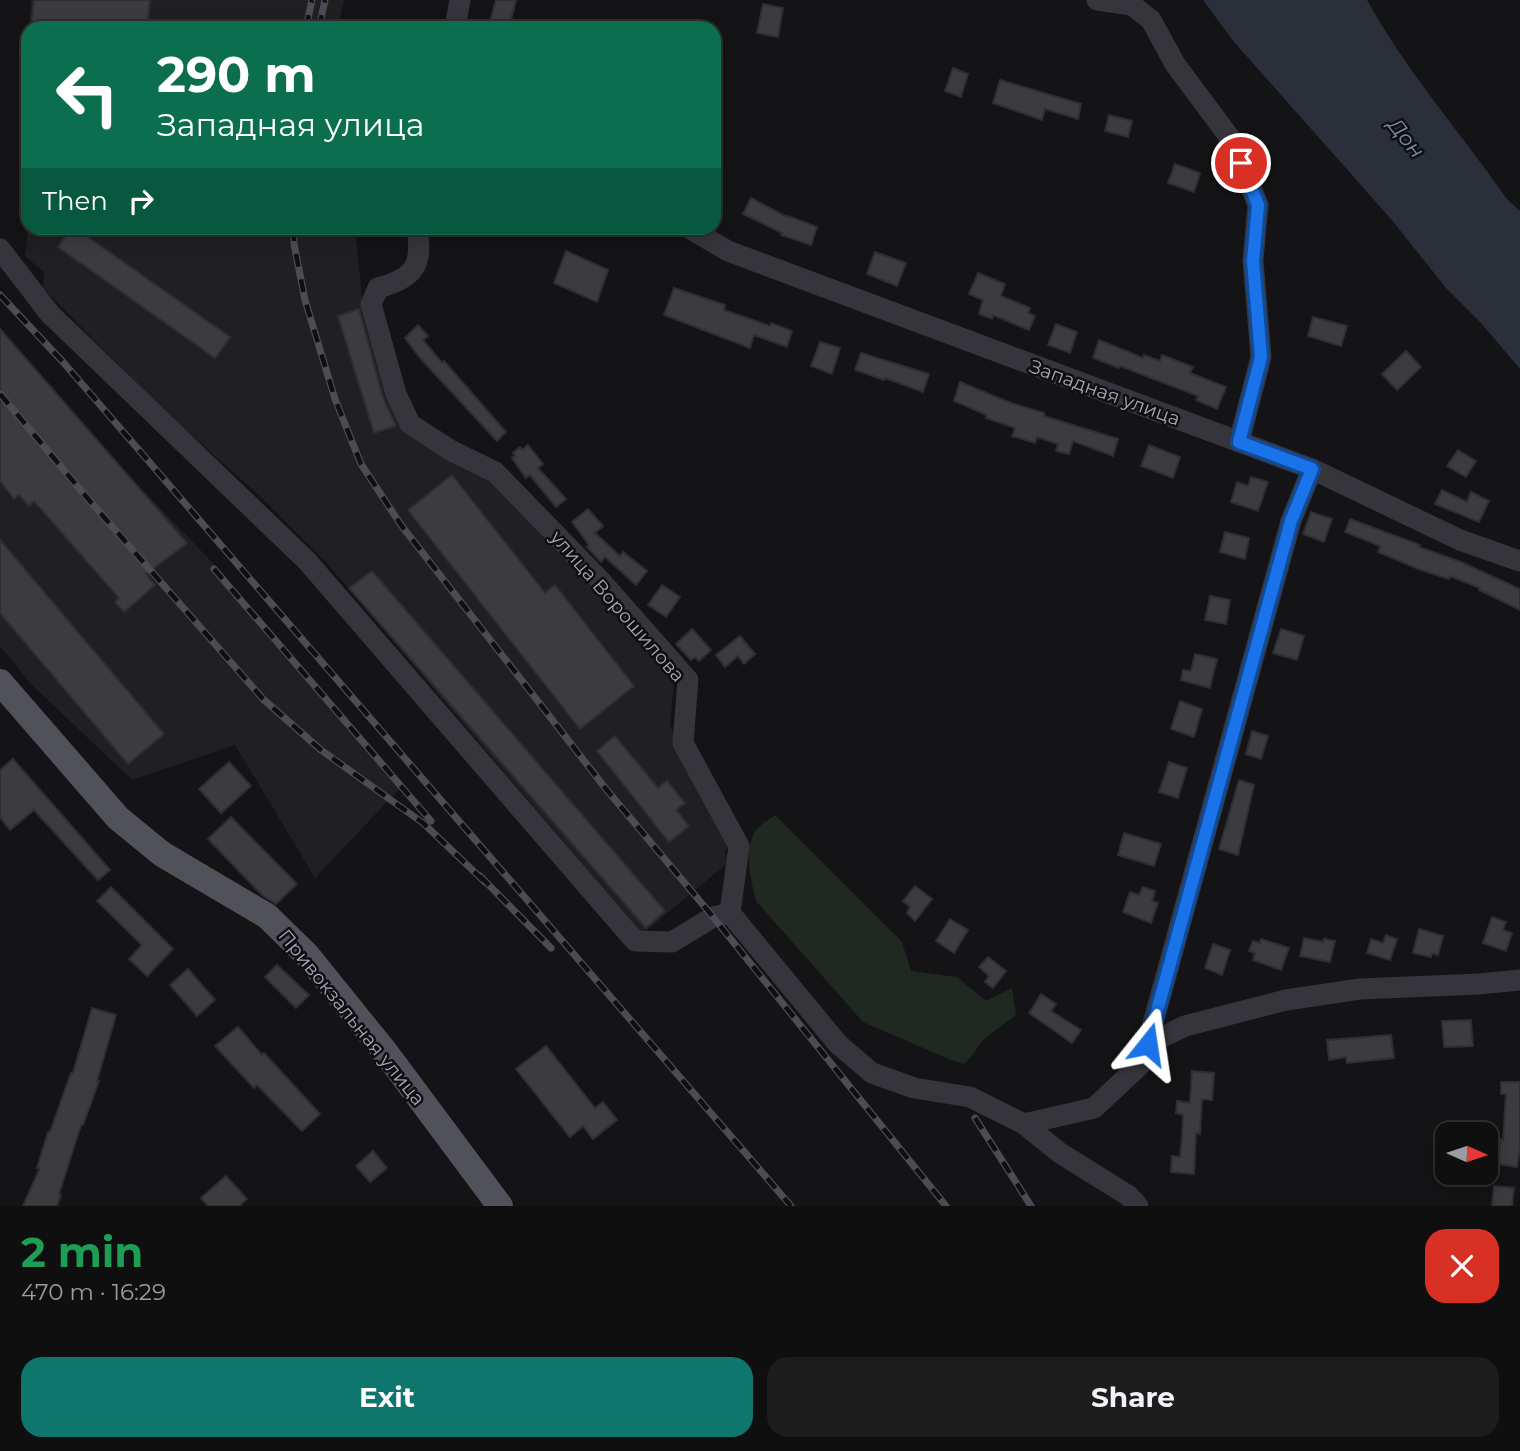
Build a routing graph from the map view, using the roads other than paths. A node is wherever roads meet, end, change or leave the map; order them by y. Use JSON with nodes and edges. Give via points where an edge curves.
{"nodes":[{"id":1,"x":460,"y":0,"type":"edge"},
{"id":2,"x":1097,"y":0,"type":"edge"},
{"id":3,"x":456,"y":21,"type":"edge"},
{"id":4,"x":417,"y":235,"type":"edge"},
{"id":5,"x":701,"y":235,"type":"edge"},
{"id":6,"x":0,"y":249,"type":"edge"},
{"id":7,"x":1239,"y":442,"type":"junction"},
{"id":8,"x":1312,"y":469,"type":"junction"},
{"id":9,"x":1520,"y":561,"type":"edge"},
{"id":10,"x":0,"y":682,"type":"edge"},
{"id":11,"x":730,"y":913,"type":"junction"},
{"id":12,"x":1520,"y":979,"type":"edge"},
{"id":13,"x":1148,"y":1044,"type":"junction"},
{"id":14,"x":1024,"y":1124,"type":"junction"},
{"id":15,"x":500,"y":1206,"type":"edge"},
{"id":16,"x":1138,"y":1206,"type":"edge"}],
"edges":[{"from":1,"to":3,"type":"street"},
{"from":2,"to":7,"type":"street","via":[[1132,5],[1151,20],[1175,64],[1233,142],[1258,205],[1253,261],[1261,357]]},
{"from":4,"to":11,"type":"street","name":"улица Ворошилова","via":[[420,249],[415,266],[400,282],[378,288],[371,304],[396,394],[410,424],[495,472],[688,680],[683,743],[739,846]]},
{"from":5,"to":7,"type":"street","name":"Западная улица","via":[[728,251]]},
{"from":6,"to":11,"type":"street","via":[[50,314],[307,561],[635,941],[672,942],[713,917]]},
{"from":7,"to":8,"type":"street","name":"Западная улица"},
{"from":8,"to":9,"type":"street","name":"Западная улица","via":[[1460,540]]},
{"from":8,"to":13,"type":"street","via":[[1291,521]]},
{"from":10,"to":15,"type":"main road","name":"Привокзальная улица","via":[[118,818],[162,853],[267,916],[306,954]]},
{"from":11,"to":14,"type":"street","via":[[838,1044],[872,1073],[914,1088],[970,1097]]},
{"from":12,"to":13,"type":"street","via":[[1360,989],[1286,1000],[1185,1026]]},
{"from":13,"to":14,"type":"street","via":[[1143,1063],[1094,1108]]},
{"from":14,"to":16,"type":"street"}]}
